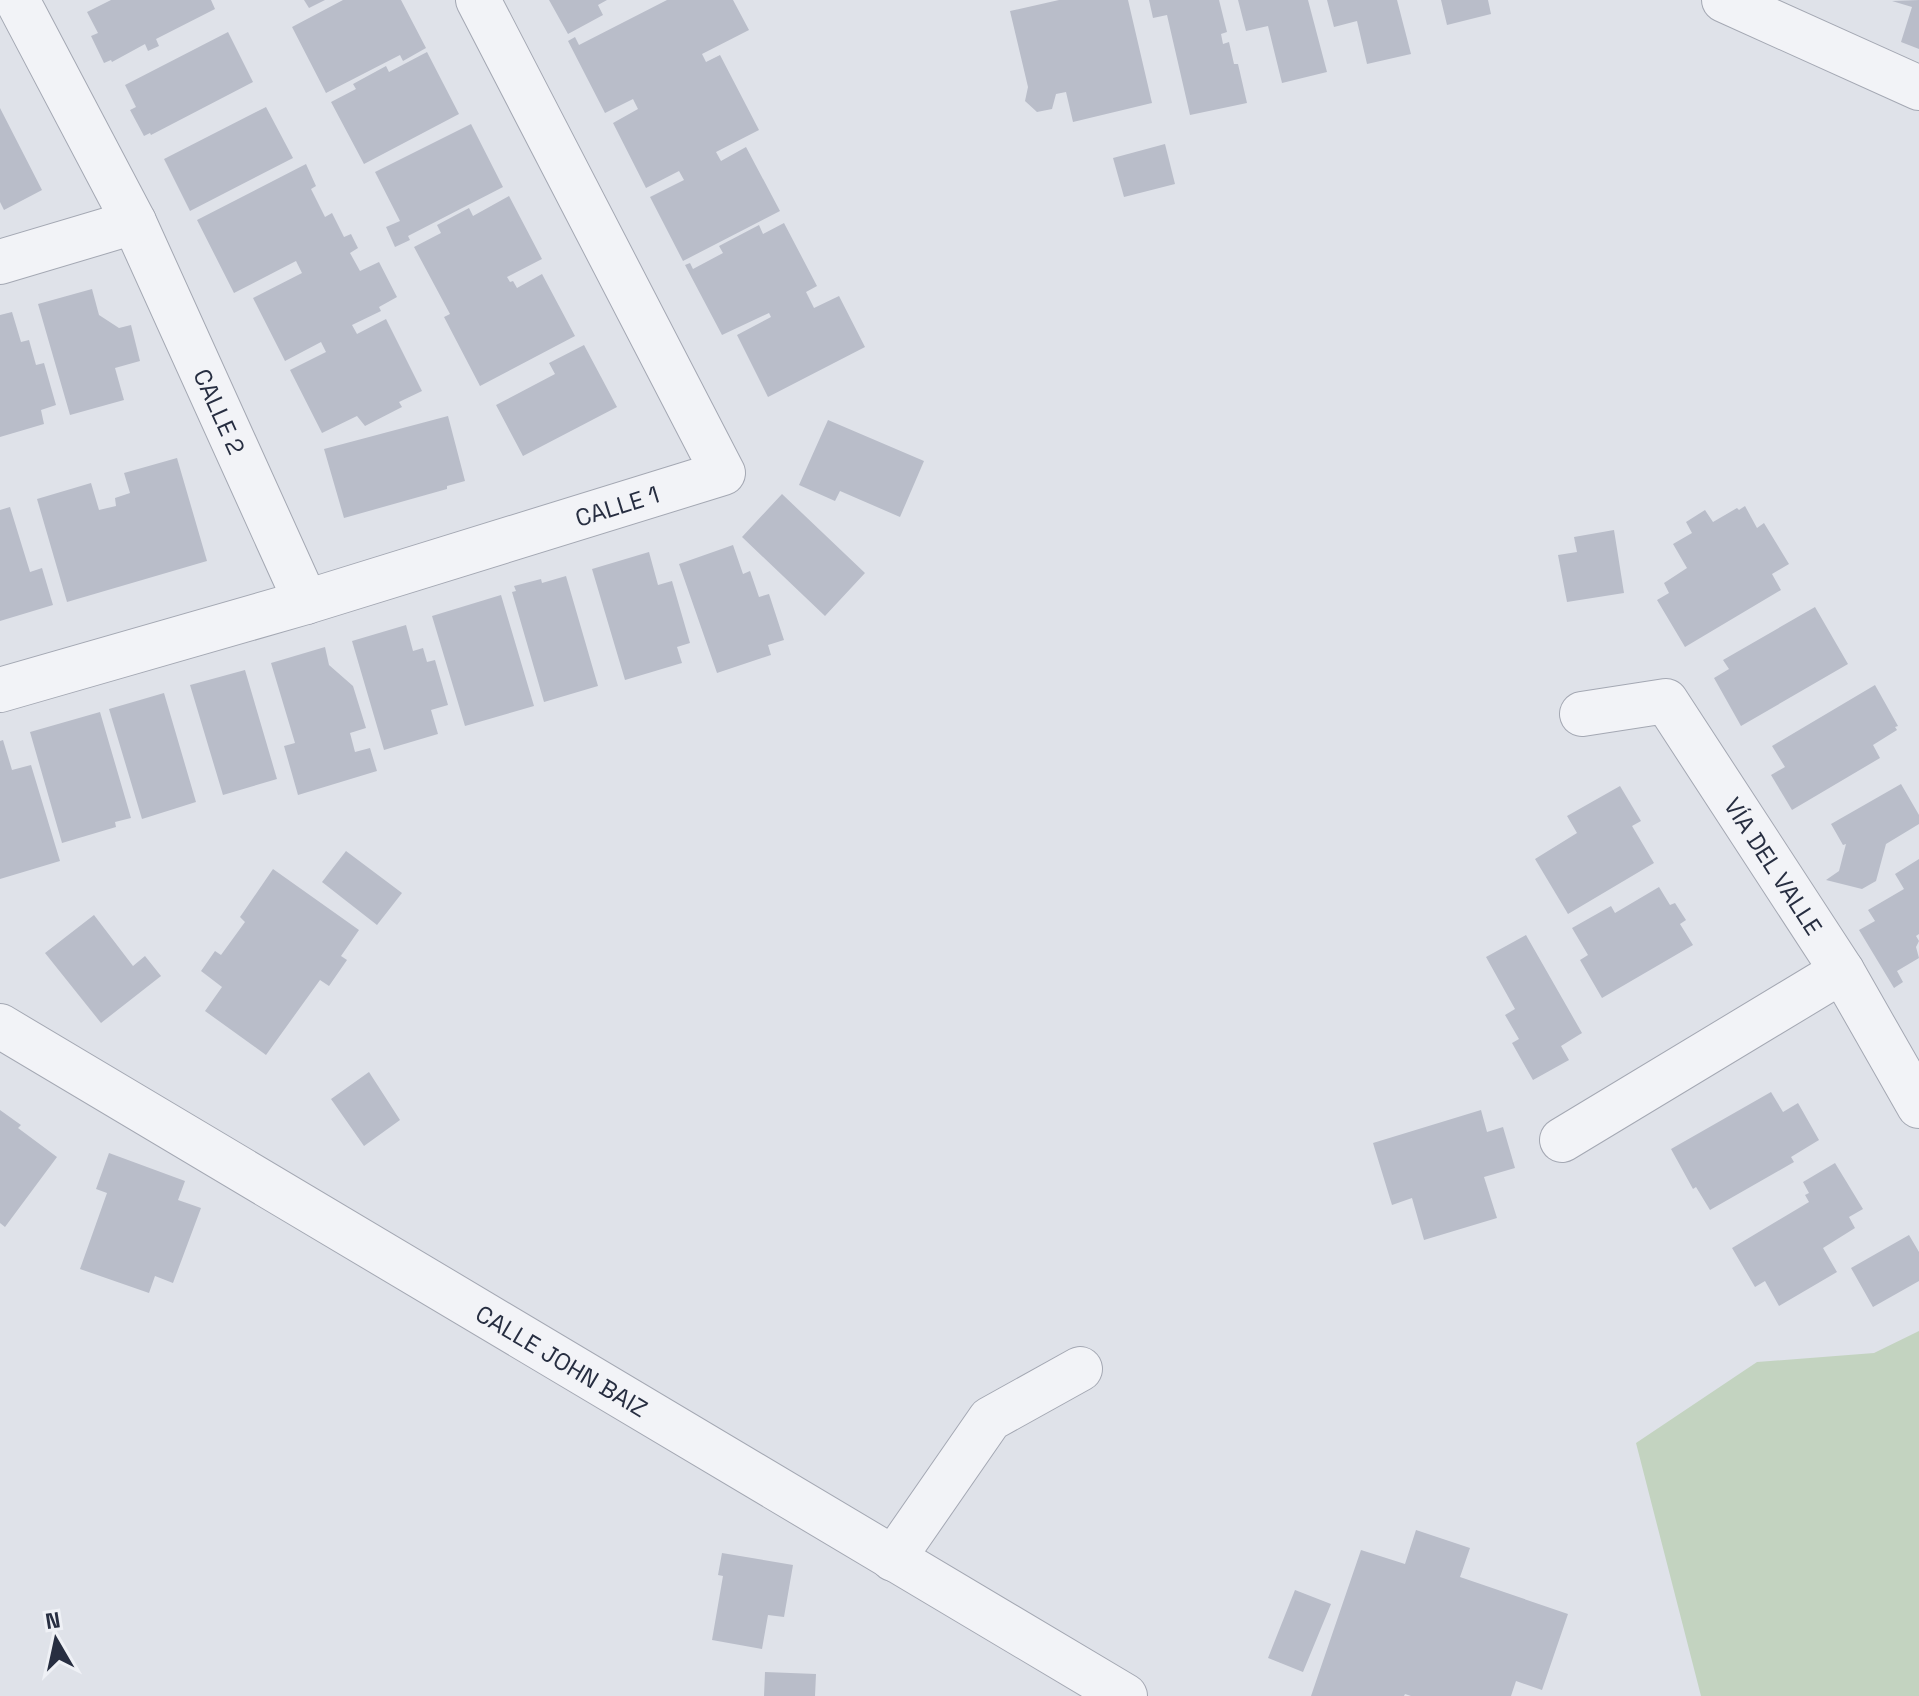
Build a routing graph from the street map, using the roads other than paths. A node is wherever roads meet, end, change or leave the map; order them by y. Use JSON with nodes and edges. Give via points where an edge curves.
{"nodes":[{"id":1,"x":17,"y":0,"type":"edge"},
{"id":2,"x":478,"y":0,"type":"edge"},
{"id":3,"x":1724,"y":0,"type":"edge"},
{"id":4,"x":1919,"y":88,"type":"edge"},
{"id":5,"x":134,"y":222,"type":"junction"},
{"id":6,"x":0,"y":262,"type":"edge"},
{"id":7,"x":306,"y":602,"type":"junction"},
{"id":8,"x":0,"y":690,"type":"edge"},
{"id":9,"x":1582,"y":714,"type":"dead end"},
{"id":10,"x":1842,"y":971,"type":"junction"},
{"id":11,"x":0,"y":1026,"type":"edge"},
{"id":12,"x":1919,"y":1106,"type":"edge"},
{"id":13,"x":1562,"y":1140,"type":"dead end"},
{"id":14,"x":1080,"y":1369,"type":"dead end"},
{"id":15,"x":893,"y":1559,"type":"junction"},
{"id":16,"x":1125,"y":1696,"type":"edge"}],
"edges":[{"from":1,"to":5,"type":"street","name":"CALLE 2"},
{"from":2,"to":7,"type":"street","name":"CALLE 1","via":[[723,473]]},
{"from":3,"to":4,"type":"street"},
{"from":5,"to":6,"type":"street"},
{"from":5,"to":7,"type":"street","name":"CALLE 2"},
{"from":7,"to":8,"type":"street","name":"CALLE 1"},
{"from":9,"to":10,"type":"street","name":"VÍA DEL VALLE","via":[[1666,701]]},
{"from":10,"to":12,"type":"street","name":"VÍA DEL VALLE"},
{"from":10,"to":13,"type":"street"},
{"from":11,"to":15,"type":"street","name":"CALLE JOHN BAIZ"},
{"from":14,"to":15,"type":"street","via":[[990,1419]]},
{"from":15,"to":16,"type":"street","name":"CALLE JOHN BAIZ"}]}
